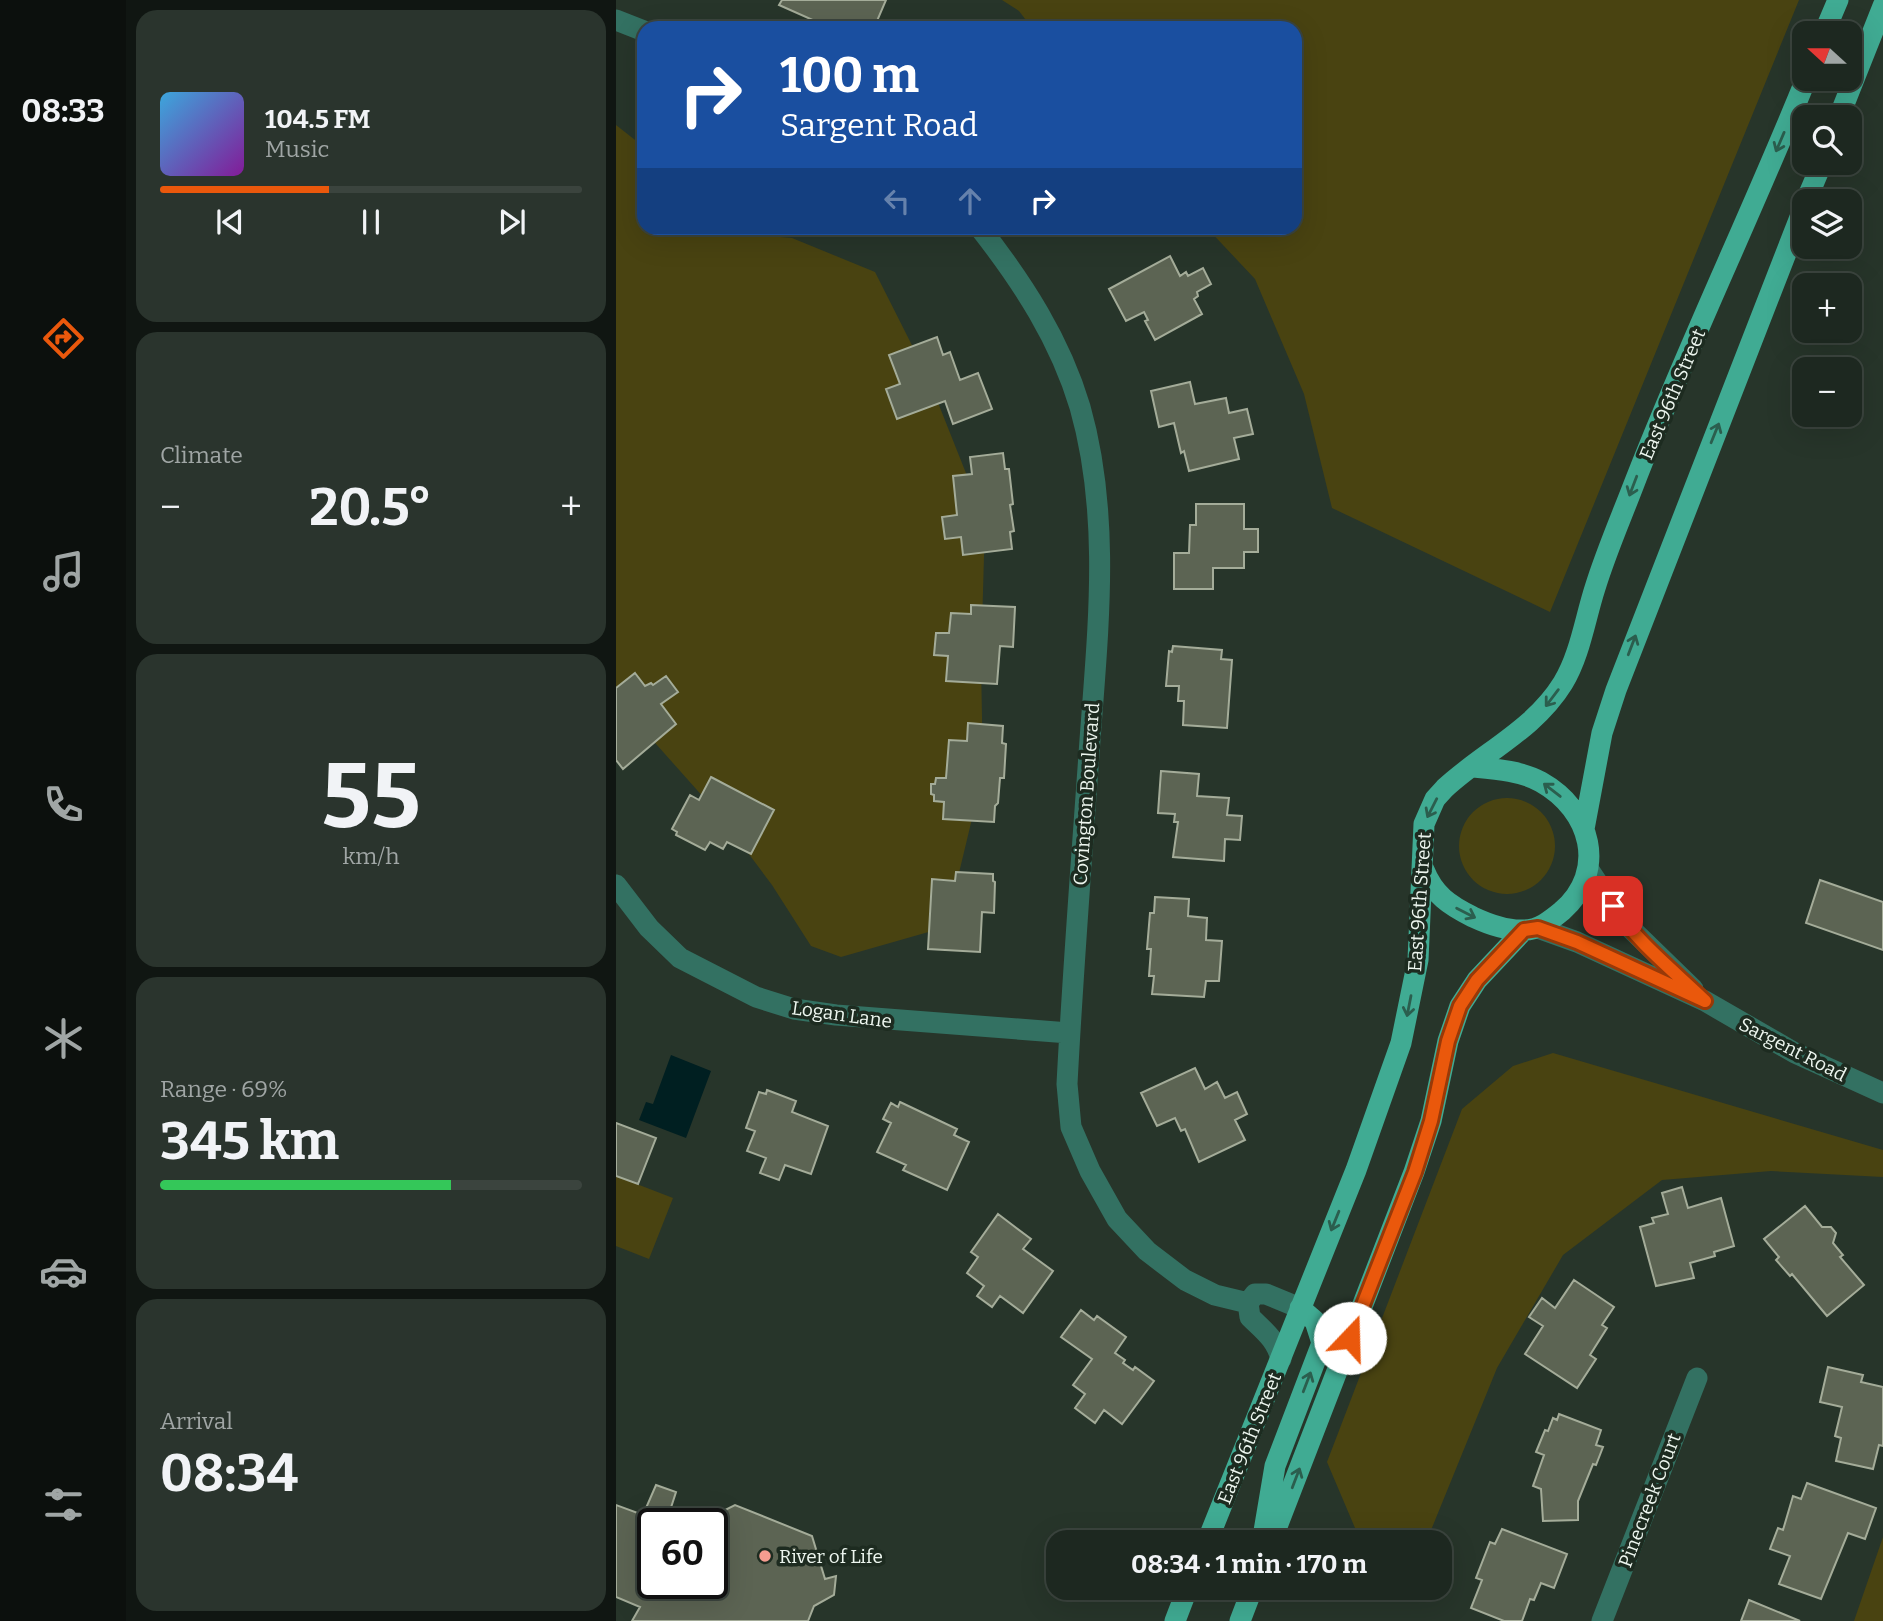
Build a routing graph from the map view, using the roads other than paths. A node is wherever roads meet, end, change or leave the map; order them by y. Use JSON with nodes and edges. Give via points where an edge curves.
{"nodes":[{"id":1,"x":1838,"y":0,"type":"edge"},
{"id":2,"x":1883,"y":6,"type":"edge"},
{"id":3,"x":616,"y":20,"type":"edge"},
{"id":4,"x":1829,"y":21,"type":"edge"},
{"id":5,"x":637,"y":28,"type":"edge"},
{"id":6,"x":1801,"y":91,"type":"edge"},
{"id":7,"x":1844,"y":105,"type":"edge"},
{"id":8,"x":986,"y":235,"type":"edge"},
{"id":9,"x":1792,"y":238,"type":"edge"},
{"id":10,"x":1473,"y":766,"type":"junction"},
{"id":11,"x":1584,"y":829,"type":"junction"},
{"id":12,"x":1422,"y":865,"type":"junction"},
{"id":13,"x":1589,"y":870,"type":"junction"},
{"id":14,"x":616,"y":885,"type":"edge"},
{"id":15,"x":1531,"y":929,"type":"junction"},
{"id":16,"x":1705,"y":1001,"type":"junction"},
{"id":17,"x":1069,"y":1033,"type":"junction"},
{"id":18,"x":1883,"y":1093,"type":"edge"},
{"id":19,"x":1248,"y":1303,"type":"junction"},
{"id":20,"x":1300,"y":1308,"type":"junction"},
{"id":21,"x":1281,"y":1359,"type":"junction"},
{"id":22,"x":1697,"y":1378,"type":"dead end"},
{"id":23,"x":1212,"y":1530,"type":"edge"},
{"id":24,"x":1264,"y":1530,"type":"edge"},
{"id":25,"x":1276,"y":1530,"type":"edge"},
{"id":26,"x":1183,"y":1600,"type":"edge"},
{"id":27,"x":1248,"y":1600,"type":"edge"},
{"id":28,"x":1175,"y":1621,"type":"edge"},
{"id":29,"x":1240,"y":1621,"type":"edge"},
{"id":30,"x":1602,"y":1621,"type":"edge"}],
"edges":[{"from":1,"to":4,"type":"main road"},
{"from":2,"to":7,"type":"main road"},
{"from":3,"to":5,"type":"street"},
{"from":6,"to":10,"type":"main road","name":"East 96th Street","one_way":true,"via":[[1660,419],[1599,573],[1564,682],[1531,721]]},
{"from":8,"to":17,"type":"street","name":"Covington Boulevard","via":[[1041,315],[1064,362],[1092,458],[1101,535]]},
{"from":11,"to":9,"type":"main road","one_way":true,"via":[[1612,699]]},
{"from":11,"to":10,"type":"main road","one_way":true,"via":[[1559,795],[1541,781]]},
{"from":10,"to":12,"type":"main road","name":"East 96th Street","one_way":true,"via":[[1435,799],[1424,824]]},
{"from":11,"to":13,"type":"main road"},
{"from":12,"to":15,"type":"main road","one_way":true,"via":[[1443,901],[1490,924]]},
{"from":12,"to":20,"type":"main road","name":"East 96th Street","one_way":true,"via":[[1418,960],[1401,1043]]},
{"from":13,"to":15,"type":"main road","via":[[1573,901]]},
{"from":13,"to":16,"type":"street","name":"Sargent Road","via":[[1623,921]]},
{"from":14,"to":17,"type":"street","name":"Logan Lane","via":[[649,928],[680,958],[756,997],[794,1010]]},
{"from":15,"to":16,"type":"street","name":"Sargent Road","via":[[1577,942]]},
{"from":25,"to":15,"type":"main road","one_way":true,"via":[[1415,1172],[1455,1016],[1477,980]]},
{"from":16,"to":18,"type":"street","name":"Sargent Road","via":[[1795,1053]]},
{"from":17,"to":19,"type":"street","name":"Covington Boulevard","via":[[1067,1084],[1072,1126],[1116,1219],[1146,1251],[1185,1280],[1215,1295]]},
{"from":19,"to":20,"type":"street","name":"Covington Boulevard","via":[[1255,1294],[1266,1294]]},
{"from":19,"to":21,"type":"street","via":[[1250,1317],[1272,1336]]},
{"from":20,"to":21,"type":"main road","name":"East 96th Street"},
{"from":24,"to":20,"type":"main road","one_way":true,"via":[[1275,1466],[1322,1343],[1315,1321]]},
{"from":21,"to":23,"type":"main road","name":"East 96th Street"},
{"from":22,"to":30,"type":"street","name":"Pinecreek Court"},
{"from":26,"to":28,"type":"main road"},
{"from":27,"to":29,"type":"main road"}]}
